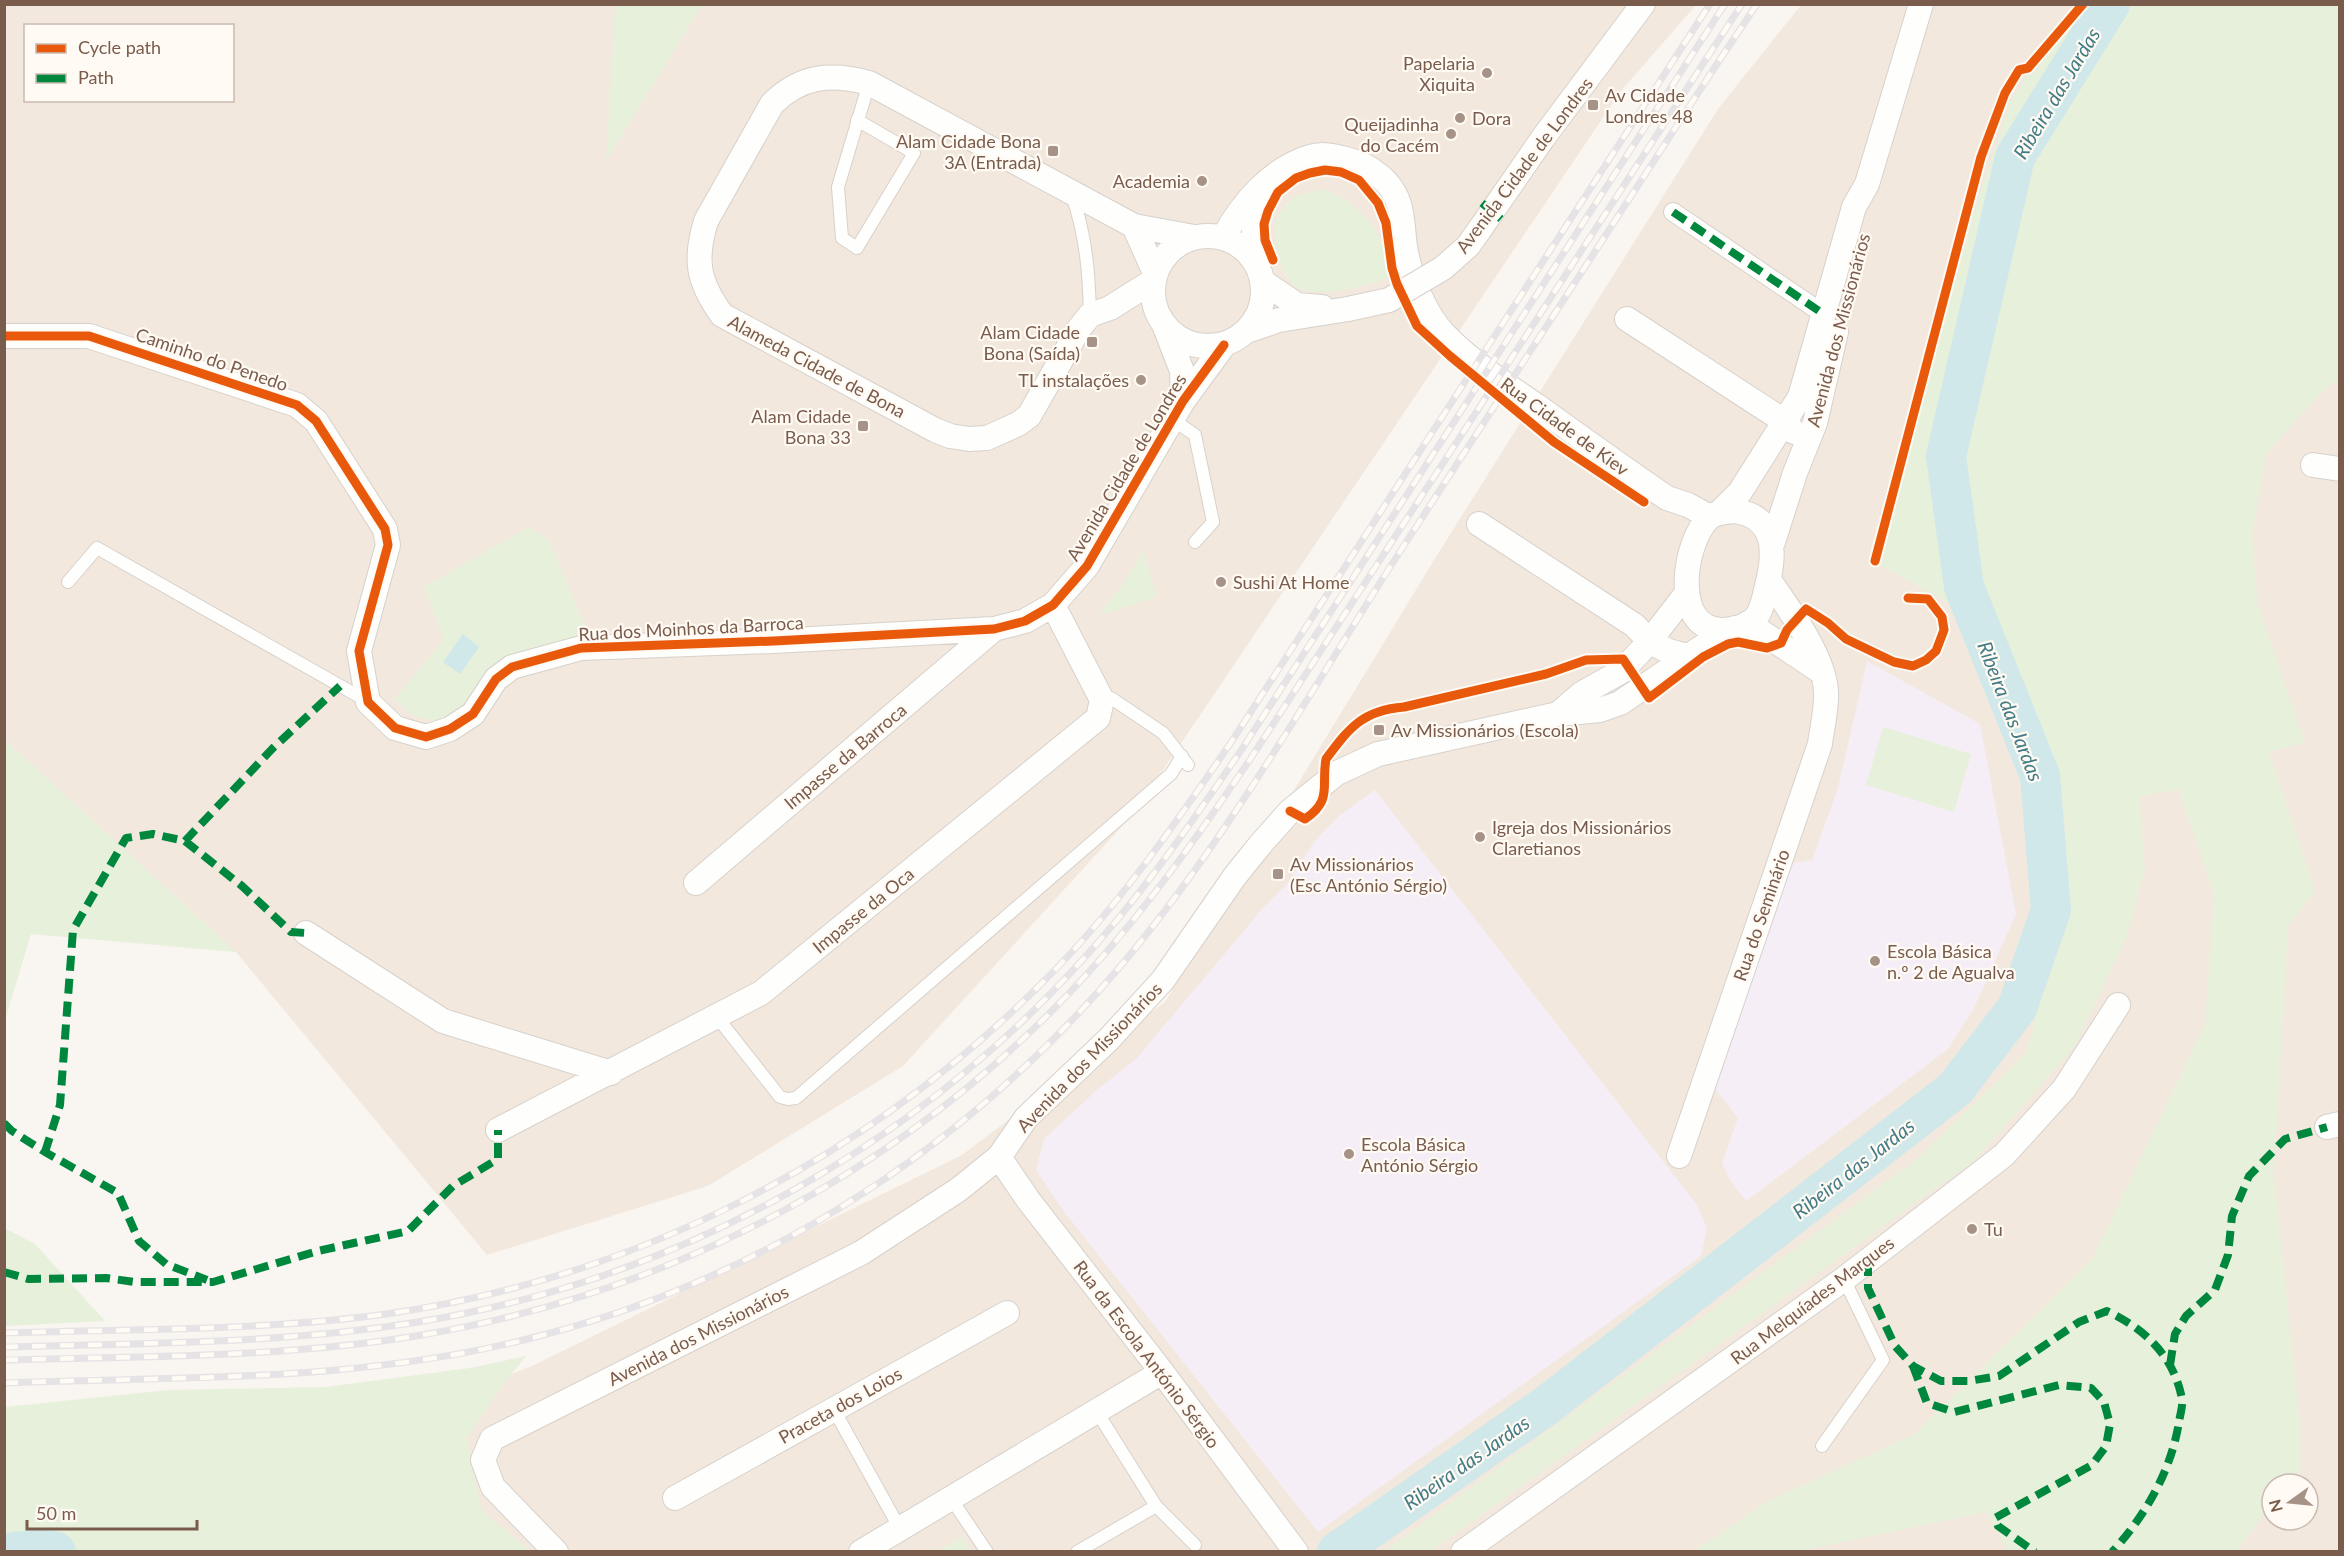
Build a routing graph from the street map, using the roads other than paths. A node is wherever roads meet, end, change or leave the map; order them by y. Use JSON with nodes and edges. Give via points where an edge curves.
{"nodes":[{"id":1,"x":1643,"y":4,"type":"edge"},
{"id":2,"x":1921,"y":4,"type":"edge"},
{"id":3,"x":869,"y":83,"type":"junction"},
{"id":4,"x":857,"y":120,"type":"junction"},
{"id":5,"x":1270,"y":181,"type":"junction"},
{"id":6,"x":1867,"y":184,"type":"junction"},
{"id":7,"x":1070,"y":192,"type":"junction"},
{"id":8,"x":1673,"y":212,"type":"dead end"},
{"id":9,"x":1134,"y":226,"type":"junction"},
{"id":10,"x":1194,"y":237,"type":"junction"},
{"id":11,"x":1223,"y":238,"type":"junction"},
{"id":12,"x":1258,"y":271,"type":"junction"},
{"id":13,"x":1154,"y":277,"type":"junction"},
{"id":14,"x":1348,"y":309,"type":"junction"},
{"id":15,"x":1100,"y":311,"type":"junction"},
{"id":16,"x":1825,"y":315,"type":"junction"},
{"id":17,"x":1627,"y":319,"type":"dead end"},
{"id":18,"x":1162,"y":322,"type":"junction"},
{"id":19,"x":1247,"y":331,"type":"junction"},
{"id":20,"x":4,"y":336,"type":"edge"},
{"id":21,"x":1224,"y":345,"type":"junction"},
{"id":22,"x":1177,"y":410,"type":"junction"},
{"id":23,"x":1784,"y":421,"type":"junction"},
{"id":24,"x":2313,"y":465,"type":"dead end"},
{"id":25,"x":2340,"y":469,"type":"edge"},
{"id":26,"x":1795,"y":473,"type":"junction"},
{"id":27,"x":1666,"y":498,"type":"junction"},
{"id":28,"x":1714,"y":515,"type":"junction"},
{"id":29,"x":1479,"y":524,"type":"dead end"},
{"id":30,"x":1195,"y":542,"type":"dead end"},
{"id":31,"x":1773,"y":542,"type":"junction"},
{"id":32,"x":1693,"y":545,"type":"junction"},
{"id":33,"x":1769,"y":580,"type":"junction"},
{"id":34,"x":68,"y":582,"type":"dead end"},
{"id":35,"x":1686,"y":594,"type":"junction"},
{"id":36,"x":1053,"y":605,"type":"junction"},
{"id":37,"x":1742,"y":626,"type":"junction"},
{"id":38,"x":994,"y":629,"type":"junction"},
{"id":39,"x":1649,"y":642,"type":"junction"},
{"id":40,"x":1689,"y":656,"type":"junction"},
{"id":41,"x":1822,"y":672,"type":"junction"},
{"id":42,"x":1102,"y":700,"type":"junction"},
{"id":43,"x":368,"y":702,"type":"junction"},
{"id":44,"x":1558,"y":714,"type":"junction"},
{"id":45,"x":696,"y":883,"type":"dead end"},
{"id":46,"x":306,"y":933,"type":"dead end"},
{"id":47,"x":2118,"y":1005,"type":"dead end"},
{"id":48,"x":717,"y":1017,"type":"junction"},
{"id":49,"x":611,"y":1073,"type":"junction"},
{"id":50,"x":498,"y":1131,"type":"dead end"},
{"id":51,"x":1678,"y":1156,"type":"dead end"},
{"id":52,"x":999,"y":1157,"type":"junction"},
{"id":53,"x":1844,"y":1279,"type":"junction"},
{"id":54,"x":1007,"y":1313,"type":"dead end"},
{"id":55,"x":1162,"y":1372,"type":"junction"},
{"id":56,"x":833,"y":1408,"type":"junction"},
{"id":57,"x":1097,"y":1412,"type":"junction"},
{"id":58,"x":1822,"y":1446,"type":"dead end"},
{"id":59,"x":950,"y":1497,"type":"junction"},
{"id":60,"x":675,"y":1498,"type":"dead end"},
{"id":61,"x":1156,"y":1506,"type":"junction"},
{"id":62,"x":899,"y":1527,"type":"junction"},
{"id":63,"x":1195,"y":1545,"type":"dead end"},
{"id":64,"x":556,"y":1551,"type":"edge"},
{"id":65,"x":861,"y":1551,"type":"edge"},
{"id":66,"x":987,"y":1551,"type":"edge"},
{"id":67,"x":1077,"y":1551,"type":"edge"},
{"id":68,"x":1296,"y":1551,"type":"edge"},
{"id":69,"x":1463,"y":1551,"type":"edge"}],
"edges":[{"from":1,"to":14,"type":"street","name":"Avenida Cidade de Londres","bridge":true,"via":[[1468,246],[1443,268],[1389,300]]},
{"from":2,"to":6,"type":"street","name":"Avenida dos Missionários"},
{"from":3,"to":4,"type":"lane"},
{"from":3,"to":7,"type":"street","name":"Alameda Cidade de Bona"},
{"from":3,"to":15,"type":"street","name":"Alameda Cidade de Bona","via":[[831,76],[790,88],[772,104],[706,221],[701,238],[700,277],[722,315],[935,430],[987,438],[1029,416],[1078,330]]},
{"from":4,"to":4,"type":"lane","via":[[838,187],[842,238],[857,248],[914,153]]},
{"from":5,"to":11,"type":"street","name":"Rua Cidade de Kiev","via":[[1258,189]]},
{"from":5,"to":12,"type":"street","via":[[1254,223]]},
{"from":5,"to":27,"type":"street","name":"Rua Cidade de Kiev","via":[[1284,168],[1315,155],[1360,163],[1386,181],[1400,206],[1410,267],[1426,308],[1442,332],[1473,360]]},
{"from":6,"to":16,"type":"street","name":"Avenida dos Missionários","via":[[1854,207]]},
{"from":6,"to":26,"type":"street","name":"Avenida dos Missionários","via":[[1869,212],[1829,356],[1815,423]]},
{"from":7,"to":9,"type":"street","name":"Alameda Cidade de Bona"},
{"from":7,"to":15,"type":"lane","via":[[1080,219]]},
{"from":8,"to":16,"type":"street"},
{"from":9,"to":10,"type":"street","name":"Alameda Cidade de Bona"},
{"from":9,"to":13,"type":"street"},
{"from":10,"to":11,"type":"street"},
{"from":10,"to":13,"type":"street","via":[[1170,250]]},
{"from":11,"to":12,"type":"street","via":[[1235,243]]},
{"from":12,"to":14,"type":"street","name":"Avenida Cidade de Londres","via":[[1297,305]]},
{"from":12,"to":19,"type":"street","via":[[1262,305]]},
{"from":13,"to":15,"type":"street","name":"Alameda Cidade de Bona"},
{"from":13,"to":18,"type":"street","via":[[1154,305]]},
{"from":14,"to":19,"type":"street","name":"Avenida Cidade de Londres","via":[[1279,320]]},
{"from":15,"to":18,"type":"street"},
{"from":16,"to":23,"type":"street","name":"Avenida dos Missionários","via":[[1800,397]]},
{"from":17,"to":23,"type":"street","name":"Avenida dos Missionários"},
{"from":18,"to":21,"type":"street","via":[[1177,338],[1192,345]]},
{"from":18,"to":22,"type":"street","name":"Avenida Cidade de Londres","via":[[1182,371]]},
{"from":19,"to":21,"type":"street"},
{"from":20,"to":43,"type":"street","name":"Caminho do Penedo","via":[[89,336],[297,405],[316,421],[385,529],[388,545],[359,651]]},
{"from":21,"to":22,"type":"street","name":"Avenida Cidade de Londres"},
{"from":22,"to":30,"type":"lane","via":[[1195,435],[1213,522]]},
{"from":22,"to":36,"type":"street","name":"Avenida Cidade de Londres","via":[[1087,566]]},
{"from":23,"to":26,"type":"street","name":"Avenida dos Missionários","via":[[1795,434]]},
{"from":23,"to":28,"type":"street","name":"Avenida dos Missionários","via":[[1740,492]]},
{"from":24,"to":25,"type":"street"},
{"from":26,"to":31,"type":"street","name":"Avenida dos Missionários"},
{"from":27,"to":28,"type":"street","name":"Rua Cidade de Kiev"},
{"from":27,"to":32,"type":"street","name":"Rua Cidade de Kiev"},
{"from":28,"to":31,"type":"street","via":[[1748,513],[1761,523]]},
{"from":28,"to":32,"type":"street","via":[[1699,529]]},
{"from":29,"to":39,"type":"street","via":[[1634,625]]},
{"from":31,"to":33,"type":"street"},
{"from":32,"to":35,"type":"street"},
{"from":33,"to":37,"type":"street","via":[[1756,618]]},
{"from":33,"to":41,"type":"street","name":"Rua do Seminário","via":[[1796,619]]},
{"from":34,"to":43,"type":"lane","via":[[98,548]]},
{"from":35,"to":37,"type":"street","via":[[1688,605],[1702,623],[1713,629]]},
{"from":35,"to":39,"type":"street","name":"Avenida dos Missionários"},
{"from":36,"to":38,"type":"street","name":"Rua dos Moinhos da Barroca","via":[[1025,621]]},
{"from":36,"to":42,"type":"street"},
{"from":37,"to":40,"type":"street","name":"Avenida dos Missionários"},
{"from":37,"to":41,"type":"street"},
{"from":38,"to":43,"type":"street","name":"Rua dos Moinhos da Barroca","via":[[581,648],[512,667],[496,679],[473,714],[450,729],[426,737],[395,728]]},
{"from":38,"to":45,"type":"street","name":"Impasse da Barroca"},
{"from":39,"to":40,"type":"street","via":[[1666,652]]},
{"from":39,"to":44,"type":"street","name":"Avenida dos Missionários","via":[[1622,671],[1581,694]]},
{"from":40,"to":44,"type":"street","name":"Avenida dos Missionários","via":[[1620,703],[1600,710]]},
{"from":41,"to":51,"type":"street","name":"Rua do Seminário","via":[[1826,692],[1820,744]]},
{"from":42,"to":48,"type":"street","name":"Impasse da Oca","via":[[1098,718],[761,993]]},
{"from":42,"to":48,"type":"lane","via":[[1112,698],[1163,733],[1185,761],[796,1098],[780,1097]]},
{"from":44,"to":52,"type":"street","name":"Avenida dos Missionários","via":[[1378,754],[1337,773],[1290,811],[1235,876],[1163,980],[1026,1118]]},
{"from":46,"to":49,"type":"street","via":[[443,1021]]},
{"from":47,"to":53,"type":"street","name":"Rua Melquíades Marques","via":[[2064,1089],[2004,1155]]},
{"from":48,"to":49,"type":"street","name":"Impasse da Oca"},
{"from":49,"to":50,"type":"street","name":"Impasse da Oca"},
{"from":52,"to":55,"type":"street","name":"Rua da Escola António Sérgio"},
{"from":52,"to":64,"type":"street","name":"Avenida dos Missionários","via":[[958,1190],[861,1253],[492,1439],[483,1460],[493,1486]]},
{"from":53,"to":58,"type":"lane","via":[[1883,1360]]},
{"from":53,"to":69,"type":"street","name":"Rua Melquíades Marques"},
{"from":54,"to":56,"type":"street","name":"Praceta dos Loios"},
{"from":55,"to":57,"type":"street"},
{"from":55,"to":68,"type":"street","name":"Rua da Escola António Sérgio"},
{"from":56,"to":60,"type":"street","name":"Praceta dos Loios"},
{"from":56,"to":62,"type":"lane"},
{"from":57,"to":59,"type":"street"},
{"from":57,"to":61,"type":"lane"},
{"from":59,"to":62,"type":"street"},
{"from":59,"to":66,"type":"lane"},
{"from":61,"to":63,"type":"lane"},
{"from":61,"to":67,"type":"lane"},
{"from":62,"to":65,"type":"street"}]}
